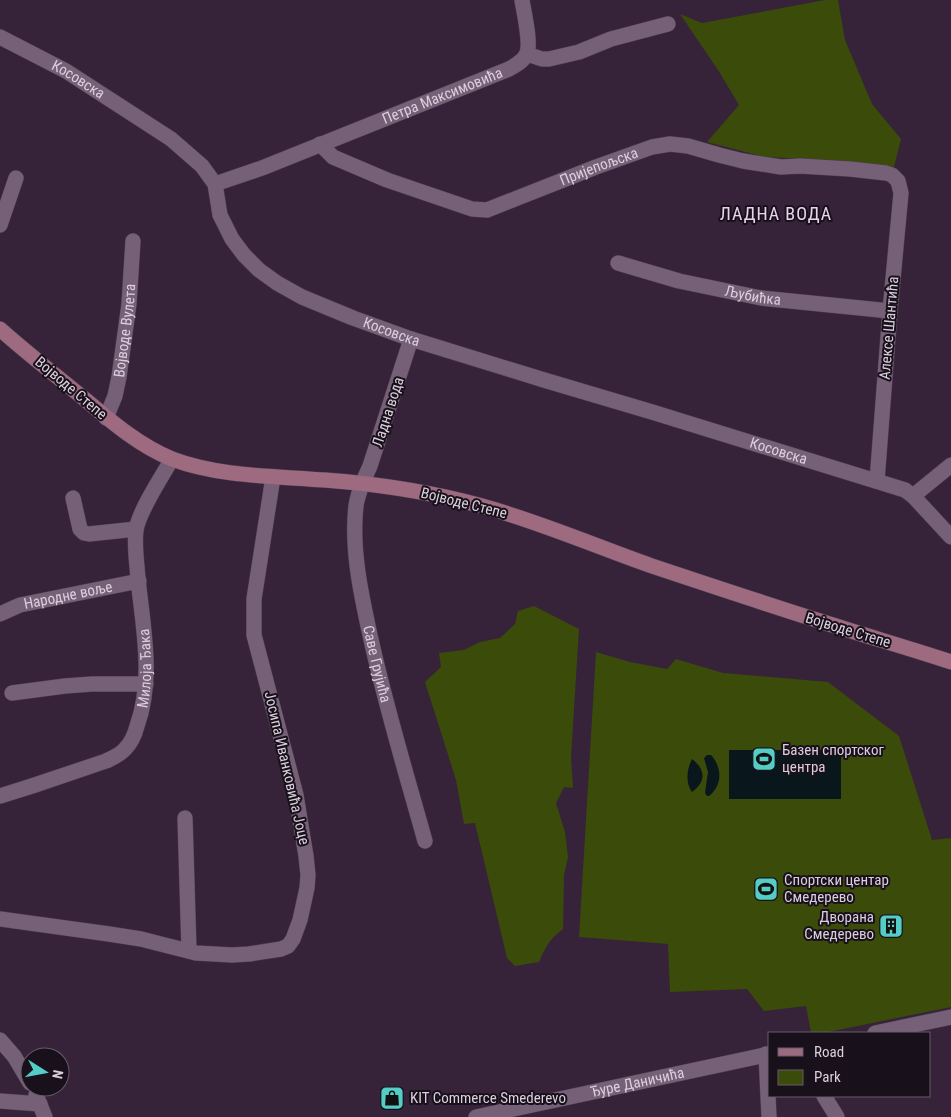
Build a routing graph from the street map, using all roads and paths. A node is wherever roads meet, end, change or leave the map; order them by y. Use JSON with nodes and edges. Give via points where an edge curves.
{"nodes":[{"id":1,"x":522,"y":0,"type":"edge"},
{"id":2,"x":668,"y":24,"type":"dead end"},
{"id":3,"x":0,"y":36,"type":"edge"},
{"id":4,"x":527,"y":54,"type":"junction"},
{"id":5,"x":320,"y":144,"type":"junction"},
{"id":6,"x":895,"y":177,"type":"joint"},
{"id":7,"x":16,"y":178,"type":"dead end"},
{"id":8,"x":215,"y":184,"type":"junction"},
{"id":9,"x":0,"y":225,"type":"edge"},
{"id":10,"x":133,"y":241,"type":"dead end"},
{"id":11,"x":618,"y":263,"type":"dead end"},
{"id":12,"x":890,"y":311,"type":"junction"},
{"id":13,"x":0,"y":329,"type":"edge"},
{"id":14,"x":411,"y":339,"type":"junction"},
{"id":15,"x":106,"y":418,"type":"junction"},
{"id":16,"x":172,"y":459,"type":"junction"},
{"id":17,"x":951,"y":465,"type":"edge"},
{"id":18,"x":273,"y":477,"type":"junction"},
{"id":19,"x":877,"y":481,"type":"junction"},
{"id":20,"x":362,"y":483,"type":"junction"},
{"id":21,"x":913,"y":496,"type":"junction"},
{"id":22,"x":73,"y":498,"type":"dead end"},
{"id":23,"x":136,"y":529,"type":"junction"},
{"id":24,"x":951,"y":537,"type":"edge"},
{"id":25,"x":139,"y":581,"type":"junction"},
{"id":26,"x":0,"y":614,"type":"edge"},
{"id":27,"x":951,"y":662,"type":"edge"},
{"id":28,"x":146,"y":684,"type":"junction"},
{"id":29,"x":12,"y":693,"type":"dead end"},
{"id":30,"x":0,"y":796,"type":"edge"},
{"id":31,"x":184,"y":818,"type":"dead end"},
{"id":32,"x":425,"y":841,"type":"dead end"},
{"id":33,"x":0,"y":919,"type":"edge"},
{"id":34,"x":189,"y":951,"type":"junction"},
{"id":35,"x":951,"y":1017,"type":"edge"},
{"id":36,"x":880,"y":1032,"type":"edge"},
{"id":37,"x":0,"y":1040,"type":"edge"},
{"id":38,"x":768,"y":1054,"type":"edge"},
{"id":39,"x":20,"y":1066,"type":"edge"},
{"id":40,"x":36,"y":1097,"type":"edge"},
{"id":41,"x":769,"y":1097,"type":"edge"},
{"id":42,"x":825,"y":1097,"type":"edge"},
{"id":43,"x":0,"y":1102,"type":"edge"},
{"id":44,"x":42,"y":1110,"type":"edge"},
{"id":45,"x":476,"y":1117,"type":"edge"},
{"id":46,"x":769,"y":1117,"type":"edge"},
{"id":47,"x":837,"y":1117,"type":"edge"}],
"edges":[{"from":1,"to":4,"type":"street"},
{"from":2,"to":4,"type":"street","via":[[549,59]]},
{"from":3,"to":8,"type":"street","name":"Косовска","via":[[66,72],[158,130],[202,166]]},
{"from":4,"to":5,"type":"street","name":"Петра Максимовића","via":[[509,69]]},
{"from":5,"to":6,"type":"street","name":"Пријепољска","via":[[333,157],[386,180],[472,209],[487,210],[596,167],[670,144],[743,161],[875,171]]},
{"from":5,"to":8,"type":"street","name":"Петра Максимовића"},
{"from":6,"to":12,"type":"street","name":"Алексе Шантића","via":[[901,193]]},
{"from":7,"to":9,"type":"street"},
{"from":8,"to":14,"type":"street","name":"Косовска","via":[[220,215],[226,229],[259,270],[302,297]]},
{"from":10,"to":15,"type":"street","name":"Војводе Вулета","via":[[119,378]]},
{"from":11,"to":12,"type":"street","name":"Љубићка","via":[[679,281],[762,298]]},
{"from":12,"to":19,"type":"street","name":"Алексе Шантића"},
{"from":13,"to":15,"type":"main road","name":"Војводе Степе"},
{"from":14,"to":19,"type":"street","name":"Косовска"},
{"from":14,"to":20,"type":"street","name":"Ладна вода"},
{"from":15,"to":16,"type":"main road","name":"Војводе Степе"},
{"from":16,"to":18,"type":"main road","name":"Војводе Степе","via":[[239,474]]},
{"from":16,"to":23,"type":"street","name":"Милоја Ђака"},
{"from":17,"to":21,"type":"street"},
{"from":18,"to":20,"type":"main road","name":"Војводе Степе"},
{"from":18,"to":34,"type":"street","name":"Јосипа Иванковића Јоце","via":[[254,599],[254,635],[296,795],[306,856],[307,888],[300,920],[288,946],[232,955]]},
{"from":19,"to":21,"type":"street","name":"Косовска"},
{"from":20,"to":27,"type":"main road","name":"Војводе Степе","via":[[442,496],[490,508],[722,590]]},
{"from":20,"to":32,"type":"street","name":"Саве Грујића","via":[[356,505],[360,591],[376,665]]},
{"from":21,"to":24,"type":"street"},
{"from":22,"to":23,"type":"street","via":[[80,529],[84,533]]},
{"from":23,"to":25,"type":"street","name":"Милоја Ђака"},
{"from":25,"to":26,"type":"street","name":"Народне воље","via":[[20,605]]},
{"from":25,"to":28,"type":"street","name":"Милоја Ђака"},
{"from":28,"to":29,"type":"street","via":[[92,684]]},
{"from":28,"to":30,"type":"street","name":"Милоја Ђака","via":[[138,723],[126,749],[106,761]]},
{"from":31,"to":34,"type":"street"},
{"from":33,"to":34,"type":"street","name":"Јосипа Иванковића Јоце","via":[[109,934]]},
{"from":35,"to":36,"type":"street"},
{"from":37,"to":39,"type":"street"},
{"from":38,"to":45,"type":"street","name":"Ђуре Даничића"},
{"from":40,"to":44,"type":"street"},
{"from":41,"to":46,"type":"street"},
{"from":42,"to":47,"type":"street"},
{"from":43,"to":44,"type":"street"}]}
